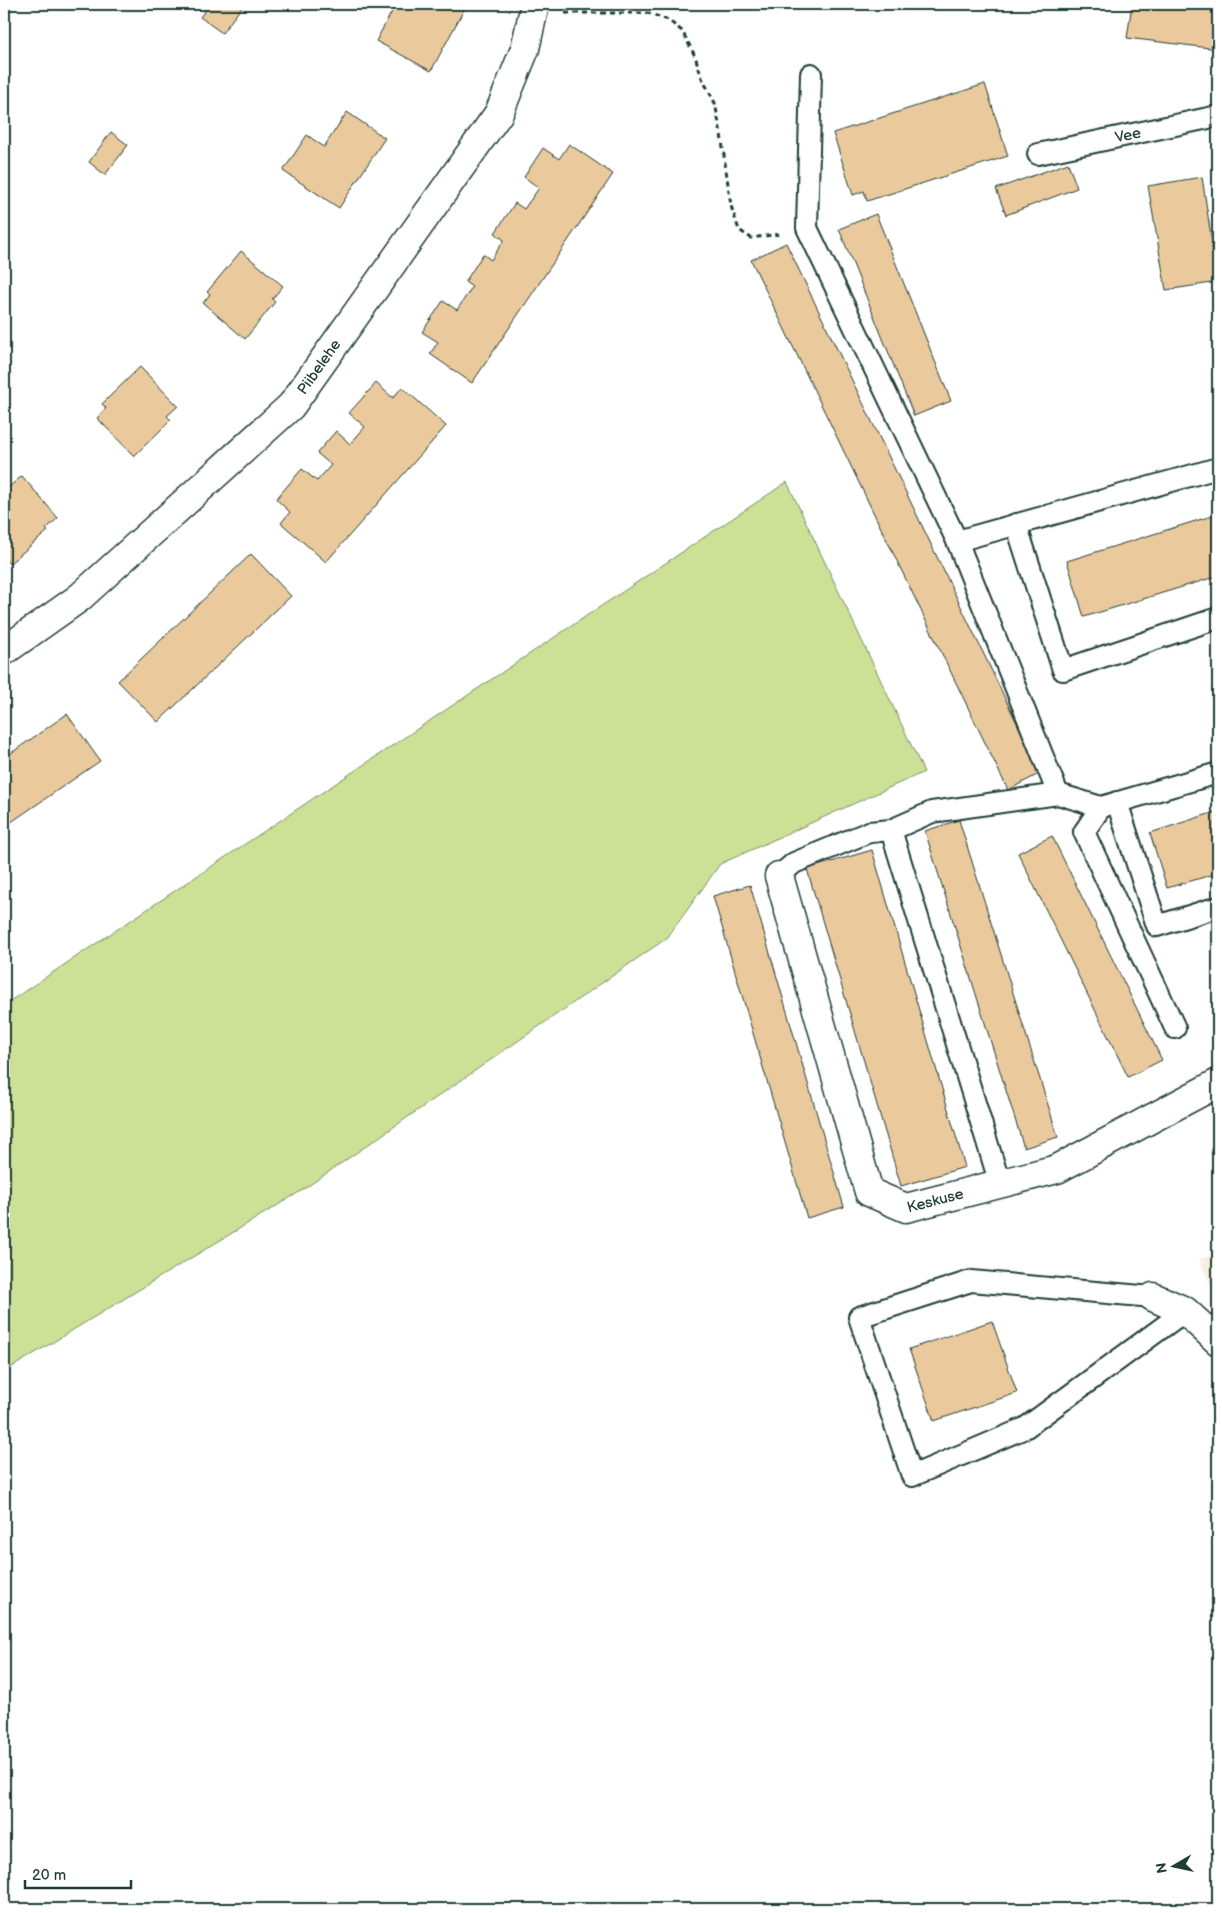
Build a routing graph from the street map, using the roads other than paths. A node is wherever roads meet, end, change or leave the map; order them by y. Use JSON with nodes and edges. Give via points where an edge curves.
{"nodes":[{"id":1,"x":534,"y":6,"type":"edge"},
{"id":2,"x":811,"y":74,"type":"dead end"},
{"id":3,"x":1218,"y":116,"type":"edge"},
{"id":4,"x":1038,"y":154,"type":"dead end"},
{"id":5,"x":1218,"y":468,"type":"edge"},
{"id":6,"x":1016,"y":524,"type":"junction"},
{"id":7,"x":957,"y":540,"type":"junction"},
{"id":8,"x":1218,"y":618,"type":"edge"},
{"id":9,"x":4,"y":651,"type":"edge"},
{"id":10,"x":1218,"y":773,"type":"edge"},
{"id":11,"x":1058,"y":794,"type":"junction"},
{"id":12,"x":1109,"y":805,"type":"junction"},
{"id":13,"x":891,"y":830,"type":"junction"},
{"id":14,"x":779,"y":876,"type":"joint"},
{"id":15,"x":1218,"y":907,"type":"edge"},
{"id":16,"x":1174,"y":1028,"type":"dead end"},
{"id":17,"x":1218,"y":1083,"type":"edge"},
{"id":18,"x":1000,"y":1184,"type":"junction"},
{"id":19,"x":1153,"y":1297,"type":"joint"},
{"id":20,"x":1185,"y":1311,"type":"junction"},
{"id":21,"x":1218,"y":1341,"type":"edge"}],
"edges":[{"from":1,"to":9,"type":"street","name":"Piibelehe","via":[[526,49],[499,113],[291,406],[79,598]]},
{"from":2,"to":7,"type":"lane","via":[[806,228]]},
{"from":3,"to":4,"type":"lane","name":"Vee"},
{"from":5,"to":6,"type":"lane"},
{"from":6,"to":7,"type":"lane"},
{"from":6,"to":8,"type":"lane","via":[[1063,670]]},
{"from":7,"to":11,"type":"lane"},
{"from":10,"to":12,"type":"lane"},
{"from":11,"to":12,"type":"lane"},
{"from":11,"to":13,"type":"lane","via":[[932,812]]},
{"from":12,"to":15,"type":"lane","via":[[1157,926]]},
{"from":12,"to":16,"type":"lane","via":[[1084,832]]},
{"from":13,"to":14,"type":"lane","via":[[870,832],[794,862]]},
{"from":13,"to":18,"type":"lane"},
{"from":14,"to":18,"type":"street","name":"Keskuse","via":[[869,1192],[906,1208]]},
{"from":17,"to":18,"type":"street","name":"Keskuse","via":[[1058,1169]]},
{"from":19,"to":20,"type":"street"},
{"from":19,"to":20,"type":"lane","via":[[972,1281],[859,1317],[912,1476],[1025,1428]]},
{"from":20,"to":21,"type":"street"}]}
